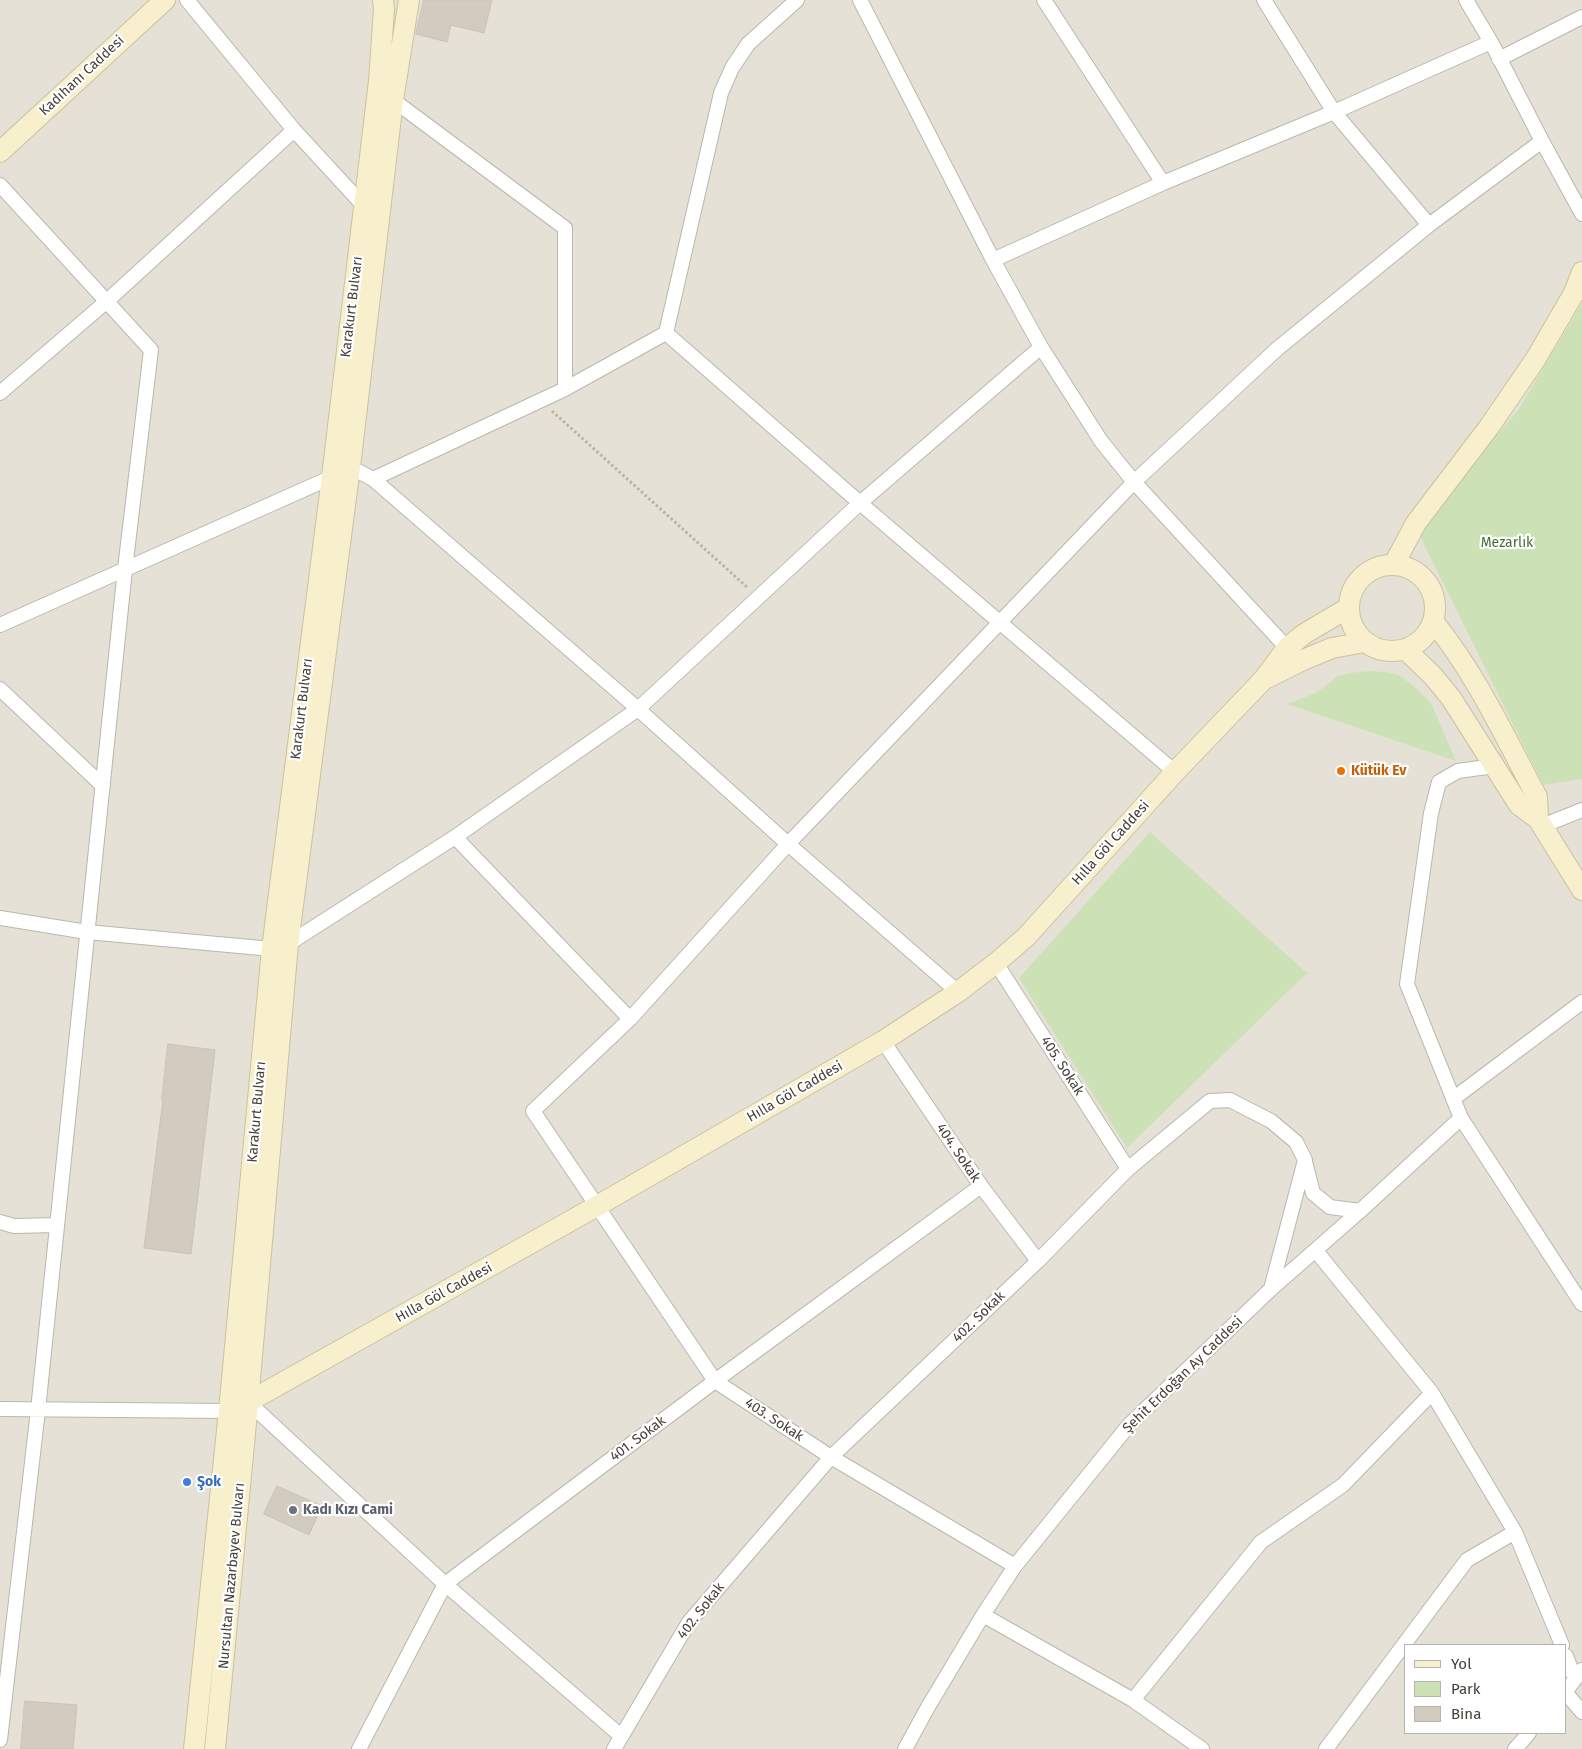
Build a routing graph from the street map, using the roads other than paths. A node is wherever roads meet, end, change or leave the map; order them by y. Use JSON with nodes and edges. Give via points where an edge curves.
{"nodes":[{"id":1,"x":165,"y":0,"type":"edge"},
{"id":2,"x":187,"y":0,"type":"edge"},
{"id":3,"x":409,"y":0,"type":"edge"},
{"id":4,"x":797,"y":0,"type":"edge"},
{"id":5,"x":860,"y":0,"type":"edge"},
{"id":6,"x":1044,"y":0,"type":"edge"},
{"id":7,"x":1264,"y":0,"type":"edge"},
{"id":8,"x":1466,"y":0,"type":"edge"},
{"id":9,"x":383,"y":4,"type":"edge"},
{"id":10,"x":1582,"y":17,"type":"edge"},
{"id":11,"x":1491,"y":42,"type":"junction"},
{"id":12,"x":1499,"y":59,"type":"junction"},
{"id":13,"x":393,"y":100,"type":"junction"},
{"id":14,"x":1334,"y":112,"type":"junction"},
{"id":15,"x":294,"y":130,"type":"junction"},
{"id":16,"x":1542,"y":141,"type":"junction"},
{"id":17,"x":0,"y":152,"type":"edge"},
{"id":18,"x":1163,"y":183,"type":"junction"},
{"id":19,"x":0,"y":186,"type":"edge"},
{"id":20,"x":364,"y":206,"type":"junction"},
{"id":21,"x":1582,"y":214,"type":"edge"},
{"id":22,"x":1429,"y":225,"type":"junction"},
{"id":23,"x":993,"y":260,"type":"junction"},
{"id":24,"x":1582,"y":272,"type":"edge"},
{"id":25,"x":106,"y":301,"type":"junction"},
{"id":26,"x":666,"y":333,"type":"junction"},
{"id":27,"x":1041,"y":347,"type":"junction"},
{"id":28,"x":565,"y":388,"type":"junction"},
{"id":29,"x":0,"y":393,"type":"edge"},
{"id":30,"x":350,"y":467,"type":"junction"},
{"id":31,"x":332,"y":477,"type":"junction"},
{"id":32,"x":372,"y":479,"type":"junction"},
{"id":33,"x":1134,"y":482,"type":"junction"},
{"id":34,"x":860,"y":504,"type":"junction"},
{"id":35,"x":1394,"y":564,"type":"junction"},
{"id":36,"x":125,"y":569,"type":"junction"},
{"id":37,"x":1348,"y":608,"type":"junction"},
{"id":38,"x":1433,"y":621,"type":"junction"},
{"id":39,"x":1000,"y":623,"type":"junction"},
{"id":40,"x":0,"y":626,"type":"edge"},
{"id":41,"x":1365,"y":642,"type":"junction"},
{"id":42,"x":1287,"y":648,"type":"junction"},
{"id":43,"x":1405,"y":649,"type":"junction"},
{"id":44,"x":1263,"y":680,"type":"junction"},
{"id":45,"x":0,"y":689,"type":"edge"},
{"id":46,"x":638,"y":709,"type":"junction"},
{"id":47,"x":1494,"y":766,"type":"junction"},
{"id":48,"x":1175,"y":772,"type":"junction"},
{"id":49,"x":103,"y":786,"type":"junction"},
{"id":50,"x":1582,"y":810,"type":"edge"},
{"id":51,"x":1540,"y":823,"type":"junction"},
{"id":52,"x":455,"y":837,"type":"junction"},
{"id":53,"x":788,"y":844,"type":"junction"},
{"id":54,"x":1582,"y":890,"type":"edge"},
{"id":55,"x":0,"y":918,"type":"edge"},
{"id":56,"x":88,"y":932,"type":"junction"},
{"id":57,"x":280,"y":946,"type":"junction"},
{"id":58,"x":996,"y":963,"type":"junction"},
{"id":59,"x":958,"y":992,"type":"junction"},
{"id":60,"x":1582,"y":1002,"type":"edge"},
{"id":61,"x":630,"y":1019,"type":"junction"},
{"id":62,"x":883,"y":1041,"type":"junction"},
{"id":63,"x":1453,"y":1099,"type":"junction"},
{"id":64,"x":1461,"y":1118,"type":"junction"},
{"id":65,"x":1305,"y":1160,"type":"junction"},
{"id":66,"x":1128,"y":1169,"type":"junction"},
{"id":67,"x":981,"y":1186,"type":"junction"},
{"id":68,"x":598,"y":1206,"type":"junction"},
{"id":69,"x":1360,"y":1211,"type":"junction"},
{"id":70,"x":0,"y":1222,"type":"edge"},
{"id":71,"x":57,"y":1225,"type":"junction"},
{"id":72,"x":1316,"y":1250,"type":"junction"},
{"id":73,"x":1038,"y":1262,"type":"junction"},
{"id":74,"x":1271,"y":1289,"type":"junction"},
{"id":75,"x":1582,"y":1304,"type":"edge"},
{"id":76,"x":715,"y":1381,"type":"junction"},
{"id":77,"x":1432,"y":1393,"type":"junction"},
{"id":78,"x":248,"y":1402,"type":"junction"},
{"id":79,"x":0,"y":1409,"type":"edge"},
{"id":80,"x":38,"y":1410,"type":"junction"},
{"id":81,"x":229,"y":1411,"type":"junction"},
{"id":82,"x":831,"y":1457,"type":"junction"},
{"id":83,"x":1515,"y":1532,"type":"junction"},
{"id":84,"x":1015,"y":1566,"type":"junction"},
{"id":85,"x":445,"y":1584,"type":"junction"},
{"id":86,"x":983,"y":1615,"type":"junction"},
{"id":87,"x":1404,"y":1644,"type":"edge"},
{"id":88,"x":1404,"y":1644,"type":"edge"},
{"id":89,"x":1562,"y":1644,"type":"edge"},
{"id":90,"x":1567,"y":1658,"type":"edge"},
{"id":91,"x":1578,"y":1675,"type":"edge"},
{"id":92,"x":1567,"y":1691,"type":"edge"},
{"id":93,"x":1567,"y":1693,"type":"edge"},
{"id":94,"x":1133,"y":1700,"type":"junction"},
{"id":95,"x":1582,"y":1712,"type":"edge"},
{"id":96,"x":1528,"y":1734,"type":"edge"},
{"id":97,"x":621,"y":1736,"type":"junction"},
{"id":98,"x":0,"y":1740,"type":"edge"},
{"id":99,"x":194,"y":1749,"type":"edge"},
{"id":100,"x":216,"y":1749,"type":"edge"},
{"id":101,"x":360,"y":1749,"type":"edge"},
{"id":102,"x":614,"y":1749,"type":"edge"},
{"id":103,"x":905,"y":1749,"type":"edge"},
{"id":104,"x":1202,"y":1749,"type":"edge"},
{"id":105,"x":1326,"y":1749,"type":"edge"},
{"id":106,"x":1515,"y":1749,"type":"edge"}],
"edges":[{"from":1,"to":17,"type":"main road","name":"Kadıhanı Caddesi"},
{"from":2,"to":15,"type":"street"},
{"from":3,"to":13,"type":"main road","name":"Karakurt Bulvarı"},
{"from":4,"to":26,"type":"street","via":[[748,44],[721,93]]},
{"from":5,"to":23,"type":"street"},
{"from":6,"to":18,"type":"street"},
{"from":7,"to":14,"type":"street"},
{"from":8,"to":11,"type":"street"},
{"from":9,"to":20,"type":"main road","name":"Karakurt Bulvarı","via":[[379,81]]},
{"from":10,"to":12,"type":"street"},
{"from":11,"to":12,"type":"street"},
{"from":11,"to":14,"type":"street"},
{"from":12,"to":16,"type":"street"},
{"from":13,"to":28,"type":"street","via":[[565,228]]},
{"from":13,"to":30,"type":"main road","name":"Karakurt Bulvarı"},
{"from":14,"to":18,"type":"street"},
{"from":14,"to":22,"type":"street"},
{"from":15,"to":20,"type":"street"},
{"from":15,"to":25,"type":"street"},
{"from":16,"to":21,"type":"street"},
{"from":16,"to":22,"type":"street"},
{"from":18,"to":23,"type":"street"},
{"from":19,"to":25,"type":"street"},
{"from":20,"to":31,"type":"main road","name":"Karakurt Bulvarı"},
{"from":22,"to":33,"type":"street","via":[[1278,349]]},
{"from":23,"to":27,"type":"street"},
{"from":24,"to":35,"type":"main road","via":[[1574,293],[1535,360],[1416,523]]},
{"from":25,"to":29,"type":"street"},
{"from":25,"to":36,"type":"street","via":[[151,350]]},
{"from":26,"to":28,"type":"street"},
{"from":26,"to":34,"type":"street"},
{"from":27,"to":33,"type":"street","via":[[1101,440]]},
{"from":27,"to":34,"type":"street"},
{"from":28,"to":32,"type":"street"},
{"from":30,"to":32,"type":"street"},
{"from":30,"to":57,"type":"main road","name":"Karakurt Bulvarı"},
{"from":31,"to":36,"type":"street"},
{"from":31,"to":57,"type":"main road","name":"Karakurt Bulvarı"},
{"from":32,"to":46,"type":"street"},
{"from":33,"to":39,"type":"street"},
{"from":33,"to":42,"type":"street"},
{"from":34,"to":39,"type":"street"},
{"from":34,"to":46,"type":"street"},
{"from":35,"to":37,"type":"main road","via":[[1367,572],[1357,582]]},
{"from":35,"to":38,"type":"main road","via":[[1407,566],[1428,582],[1435,607]]},
{"from":36,"to":40,"type":"street"},
{"from":36,"to":49,"type":"street"},
{"from":37,"to":41,"type":"main road","via":[[1350,621]]},
{"from":37,"to":42,"type":"main road"},
{"from":38,"to":43,"type":"main road","via":[[1422,638]]},
{"from":38,"to":51,"type":"main road","via":[[1461,656],[1537,797]]},
{"from":39,"to":48,"type":"street"},
{"from":39,"to":53,"type":"street"},
{"from":41,"to":43,"type":"main road","via":[[1377,649]]},
{"from":41,"to":44,"type":"main road","via":[[1332,648]]},
{"from":42,"to":44,"type":"main road"},
{"from":43,"to":47,"type":"main road","via":[[1451,698]]},
{"from":44,"to":48,"type":"main road","name":"Hılla Göl Caddesi"},
{"from":45,"to":49,"type":"street"},
{"from":46,"to":52,"type":"street"},
{"from":46,"to":53,"type":"street"},
{"from":47,"to":51,"type":"main road","via":[[1518,805]]},
{"from":47,"to":63,"type":"street","via":[[1458,771],[1439,782],[1430,813],[1407,984]]},
{"from":48,"to":58,"type":"main road","name":"Hılla Göl Caddesi","via":[[1026,938]]},
{"from":49,"to":56,"type":"street"},
{"from":50,"to":51,"type":"street"},
{"from":51,"to":54,"type":"main road"},
{"from":52,"to":57,"type":"street"},
{"from":52,"to":61,"type":"street"},
{"from":53,"to":59,"type":"street"},
{"from":53,"to":61,"type":"street"},
{"from":55,"to":56,"type":"street"},
{"from":56,"to":57,"type":"street"},
{"from":56,"to":71,"type":"street"},
{"from":57,"to":78,"type":"main road","name":"Karakurt Bulvarı"},
{"from":57,"to":81,"type":"main road","name":"Karakurt Bulvarı"},
{"from":58,"to":59,"type":"main road","name":"Hılla Göl Caddesi"},
{"from":58,"to":66,"type":"street","name":"405. Sokak"},
{"from":59,"to":62,"type":"main road","name":"Hılla Göl Caddesi"},
{"from":60,"to":63,"type":"street"},
{"from":61,"to":68,"type":"street","name":"403. Sokak","via":[[533,1111]]},
{"from":62,"to":67,"type":"street","name":"404. Sokak"},
{"from":62,"to":68,"type":"main road","name":"Hılla Göl Caddesi"},
{"from":63,"to":64,"type":"street"},
{"from":64,"to":69,"type":"street","name":"Şehit Erdoğan Ay Caddesi"},
{"from":64,"to":75,"type":"street"},
{"from":65,"to":66,"type":"street","name":"402. Sokak","via":[[1296,1142],[1271,1121],[1230,1100],[1210,1101]]},
{"from":65,"to":69,"type":"street","name":"402. Sokak","via":[[1313,1192],[1330,1207]]},
{"from":65,"to":74,"type":"street"},
{"from":66,"to":73,"type":"street","name":"402. Sokak"},
{"from":67,"to":73,"type":"street","name":"404. Sokak"},
{"from":67,"to":76,"type":"street","name":"401. Sokak"},
{"from":68,"to":76,"type":"street","name":"403. Sokak"},
{"from":68,"to":78,"type":"main road","name":"Hılla Göl Caddesi"},
{"from":69,"to":72,"type":"street","name":"Şehit Erdoğan Ay Caddesi"},
{"from":70,"to":71,"type":"street","via":[[14,1226]]},
{"from":71,"to":80,"type":"street"},
{"from":72,"to":74,"type":"street","name":"Şehit Erdoğan Ay Caddesi"},
{"from":72,"to":77,"type":"street"},
{"from":73,"to":82,"type":"street","name":"402. Sokak"},
{"from":74,"to":84,"type":"street","name":"Şehit Erdoğan Ay Caddesi","via":[[1129,1424]]},
{"from":76,"to":82,"type":"street","name":"403. Sokak"},
{"from":76,"to":85,"type":"street","name":"401. Sokak"},
{"from":77,"to":83,"type":"street"},
{"from":77,"to":94,"type":"street","via":[[1343,1485],[1261,1542]]},
{"from":78,"to":81,"type":"street"},
{"from":78,"to":85,"type":"street"},
{"from":78,"to":100,"type":"main road","name":"Nursultan Nazarbayev Bulvarı"},
{"from":79,"to":80,"type":"street"},
{"from":80,"to":81,"type":"street"},
{"from":80,"to":98,"type":"street"},
{"from":81,"to":99,"type":"main road","name":"Nursultan Nazarbayev Bulvarı"},
{"from":82,"to":84,"type":"street","name":"403. Sokak"},
{"from":82,"to":97,"type":"street","name":"402. Sokak","via":[[689,1622]]},
{"from":83,"to":87,"type":"street","via":[[1467,1560]]},
{"from":83,"to":89,"type":"street"},
{"from":84,"to":86,"type":"street","name":"Şehit Erdoğan Ay Caddesi"},
{"from":85,"to":97,"type":"street"},
{"from":85,"to":101,"type":"street","name":"401. Sokak"},
{"from":86,"to":94,"type":"street"},
{"from":86,"to":103,"type":"street","name":"Şehit Erdoğan Ay Caddesi"},
{"from":88,"to":105,"type":"street"},
{"from":90,"to":91,"type":"street"},
{"from":91,"to":92,"type":"street"},
{"from":93,"to":95,"type":"street"},
{"from":94,"to":104,"type":"street"},
{"from":96,"to":106,"type":"street"},
{"from":97,"to":102,"type":"street","name":"402. Sokak"}]}
